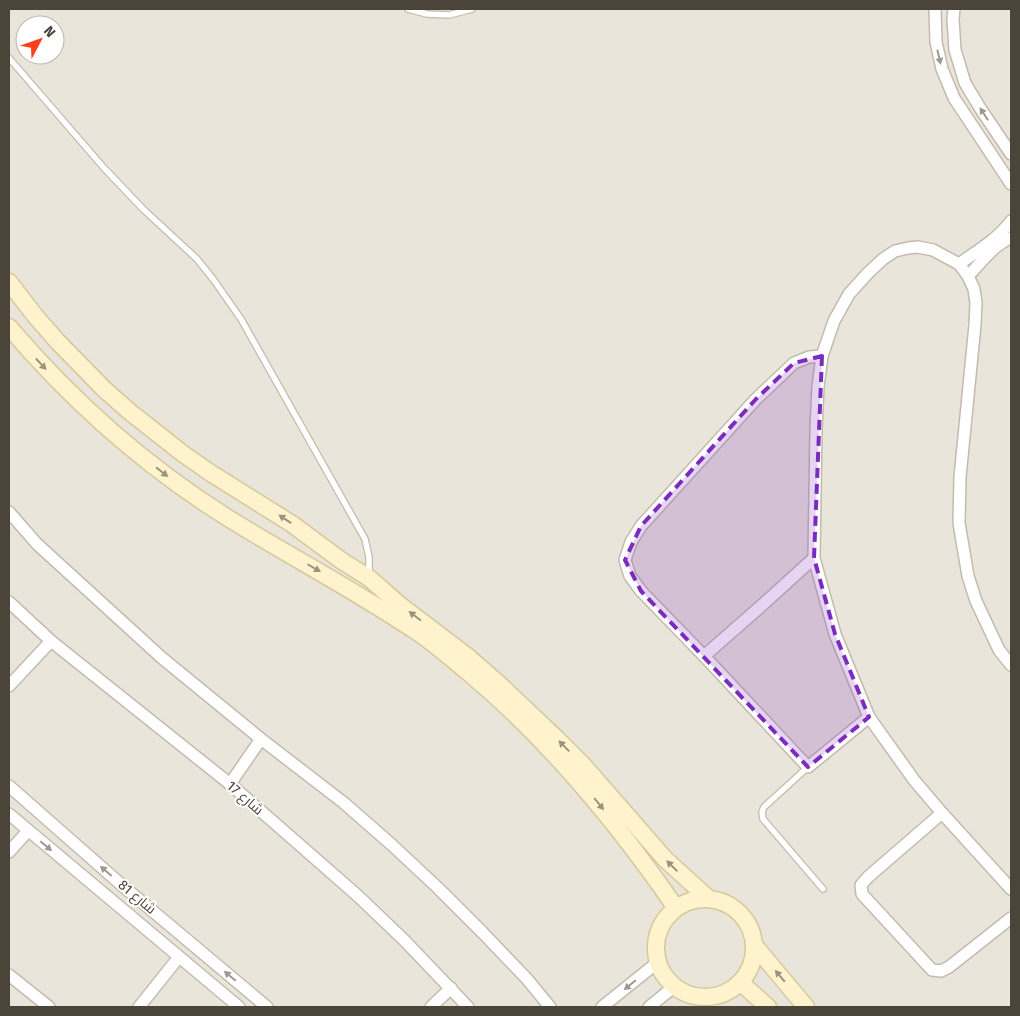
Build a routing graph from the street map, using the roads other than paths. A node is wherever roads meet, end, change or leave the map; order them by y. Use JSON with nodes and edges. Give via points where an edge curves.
{"nodes":[{"id":1,"x":408,"y":9,"type":"edge"},
{"id":2,"x":472,"y":9,"type":"edge"},
{"id":3,"x":935,"y":9,"type":"edge"},
{"id":4,"x":954,"y":9,"type":"edge"},
{"id":5,"x":9,"y":58,"type":"edge"},
{"id":6,"x":1011,"y":154,"type":"edge"},
{"id":7,"x":1011,"y":184,"type":"edge"},
{"id":8,"x":1011,"y":221,"type":"edge"},
{"id":9,"x":1011,"y":238,"type":"edge"},
{"id":10,"x":959,"y":264,"type":"junction"},
{"id":11,"x":968,"y":276,"type":"junction"},
{"id":12,"x":9,"y":282,"type":"edge"},
{"id":13,"x":9,"y":327,"type":"edge"},
{"id":14,"x":822,"y":356,"type":"junction"},
{"id":15,"x":9,"y":512,"type":"edge"},
{"id":16,"x":814,"y":558,"type":"junction"},
{"id":17,"x":369,"y":578,"type":"junction"},
{"id":18,"x":9,"y":602,"type":"edge"},
{"id":19,"x":51,"y":641,"type":"junction"},
{"id":20,"x":704,"y":656,"type":"junction"},
{"id":21,"x":1011,"y":665,"type":"edge"},
{"id":22,"x":9,"y":686,"type":"edge"},
{"id":23,"x":868,"y":717,"type":"junction"},
{"id":24,"x":261,"y":739,"type":"junction"},
{"id":25,"x":808,"y":767,"type":"junction"},
{"id":26,"x":230,"y":784,"type":"junction"},
{"id":27,"x":9,"y":786,"type":"edge"},
{"id":28,"x":942,"y":813,"type":"junction"},
{"id":29,"x":9,"y":814,"type":"edge"},
{"id":30,"x":28,"y":831,"type":"junction"},
{"id":31,"x":9,"y":852,"type":"edge"},
{"id":32,"x":124,"y":886,"type":"junction"},
{"id":33,"x":1011,"y":889,"type":"edge"},
{"id":34,"x":822,"y":890,"type":"dead end"},
{"id":35,"x":709,"y":899,"type":"junction"},
{"id":36,"x":113,"y":902,"type":"junction"},
{"id":37,"x":676,"y":908,"type":"junction"},
{"id":38,"x":1011,"y":918,"type":"edge"},
{"id":39,"x":754,"y":945,"type":"junction"},
{"id":40,"x":179,"y":957,"type":"junction"},
{"id":41,"x":658,"y":962,"type":"junction"},
{"id":42,"x":9,"y":975,"type":"edge"},
{"id":43,"x":740,"y":982,"type":"junction"},
{"id":44,"x":674,"y":986,"type":"junction"},
{"id":45,"x":451,"y":988,"type":"junction"},
{"id":46,"x":49,"y":1007,"type":"edge"},
{"id":47,"x":139,"y":1007,"type":"edge"},
{"id":48,"x":239,"y":1007,"type":"edge"},
{"id":49,"x":267,"y":1007,"type":"edge"},
{"id":50,"x":430,"y":1007,"type":"edge"},
{"id":51,"x":468,"y":1007,"type":"edge"},
{"id":52,"x":550,"y":1007,"type":"edge"},
{"id":53,"x":602,"y":1007,"type":"edge"},
{"id":54,"x":649,"y":1007,"type":"edge"},
{"id":55,"x":768,"y":1007,"type":"edge"},
{"id":56,"x":806,"y":1007,"type":"edge"}],
"edges":[{"from":1,"to":2,"type":"lane","via":[[449,15]]},
{"from":3,"to":7,"type":"street","one_way":true,"via":[[936,42],[942,69],[954,98]]},
{"from":6,"to":4,"type":"street","one_way":true,"via":[[965,83],[955,50]]},
{"from":5,"to":17,"type":"lane","via":[[104,168],[197,259],[228,299],[365,539]]},
{"from":8,"to":10,"type":"street","via":[[997,236]]},
{"from":9,"to":11,"type":"street","via":[[1002,242]]},
{"from":10,"to":11,"type":"street"},
{"from":10,"to":14,"type":"street","via":[[933,250],[918,247],[895,251],[883,259],[849,294],[834,321]]},
{"from":11,"to":21,"type":"street","via":[[976,303],[960,477],[959,523],[976,601],[999,650]]},
{"from":17,"to":12,"type":"main road","one_way":true,"via":[[150,428],[81,367]]},
{"from":13,"to":37,"type":"main road","one_way":true,"via":[[83,406],[168,477],[421,635],[484,685],[540,738],[595,800]]},
{"from":14,"to":16,"type":"street","via":[[818,387]]},
{"from":14,"to":20,"type":"street","via":[[794,363],[756,399],[641,526],[631,542],[625,560],[630,576]]},
{"from":15,"to":24,"type":"street","via":[[38,544],[113,614]]},
{"from":16,"to":20,"type":"street"},
{"from":16,"to":23,"type":"street","via":[[835,634]]},
{"from":35,"to":17,"type":"main road","one_way":true,"via":[[665,859],[584,766],[528,710],[467,656]]},
{"from":18,"to":19,"type":"street","name":"شارع 17"},
{"from":19,"to":22,"type":"street"},
{"from":19,"to":26,"type":"street","name":"شارع 17"},
{"from":20,"to":25,"type":"street"},
{"from":23,"to":25,"type":"street"},
{"from":23,"to":28,"type":"street"},
{"from":24,"to":26,"type":"street"},
{"from":24,"to":52,"type":"street","via":[[392,845],[484,933]]},
{"from":25,"to":34,"type":"lane","via":[[762,812],[763,819]]},
{"from":26,"to":45,"type":"street","name":"شارع 17","via":[[358,896]]},
{"from":32,"to":27,"type":"street","name":"شارع 81","one_way":true},
{"from":28,"to":33,"type":"street"},
{"from":28,"to":38,"type":"street","via":[[868,877],[861,885],[862,894],[932,970],[941,972]]},
{"from":29,"to":30,"type":"street","name":"شارع 81"},
{"from":30,"to":31,"type":"street"},
{"from":30,"to":36,"type":"street","name":"شارع 81","one_way":true},
{"from":32,"to":36,"type":"street"},
{"from":49,"to":32,"type":"street","name":"شارع 81","one_way":true},
{"from":35,"to":37,"type":"main road","via":[[691,900]]},
{"from":35,"to":39,"type":"main road","via":[[726,903],[740,913],[750,928]]},
{"from":36,"to":40,"type":"street","name":"شارع 81"},
{"from":37,"to":41,"type":"main road","via":[[658,932]]},
{"from":39,"to":43,"type":"main road","via":[[751,965]]},
{"from":56,"to":39,"type":"main road","one_way":true},
{"from":40,"to":47,"type":"street"},
{"from":40,"to":48,"type":"street","name":"شارع 81"},
{"from":41,"to":44,"type":"main road","via":[[664,976]]},
{"from":41,"to":53,"type":"street","one_way":true},
{"from":42,"to":46,"type":"street"},
{"from":43,"to":44,"type":"main road","via":[[726,992],[708,997],[690,995]]},
{"from":43,"to":55,"type":"main road"},
{"from":44,"to":54,"type":"street"},
{"from":45,"to":50,"type":"street"},
{"from":45,"to":51,"type":"street","name":"شارع 17"}]}
